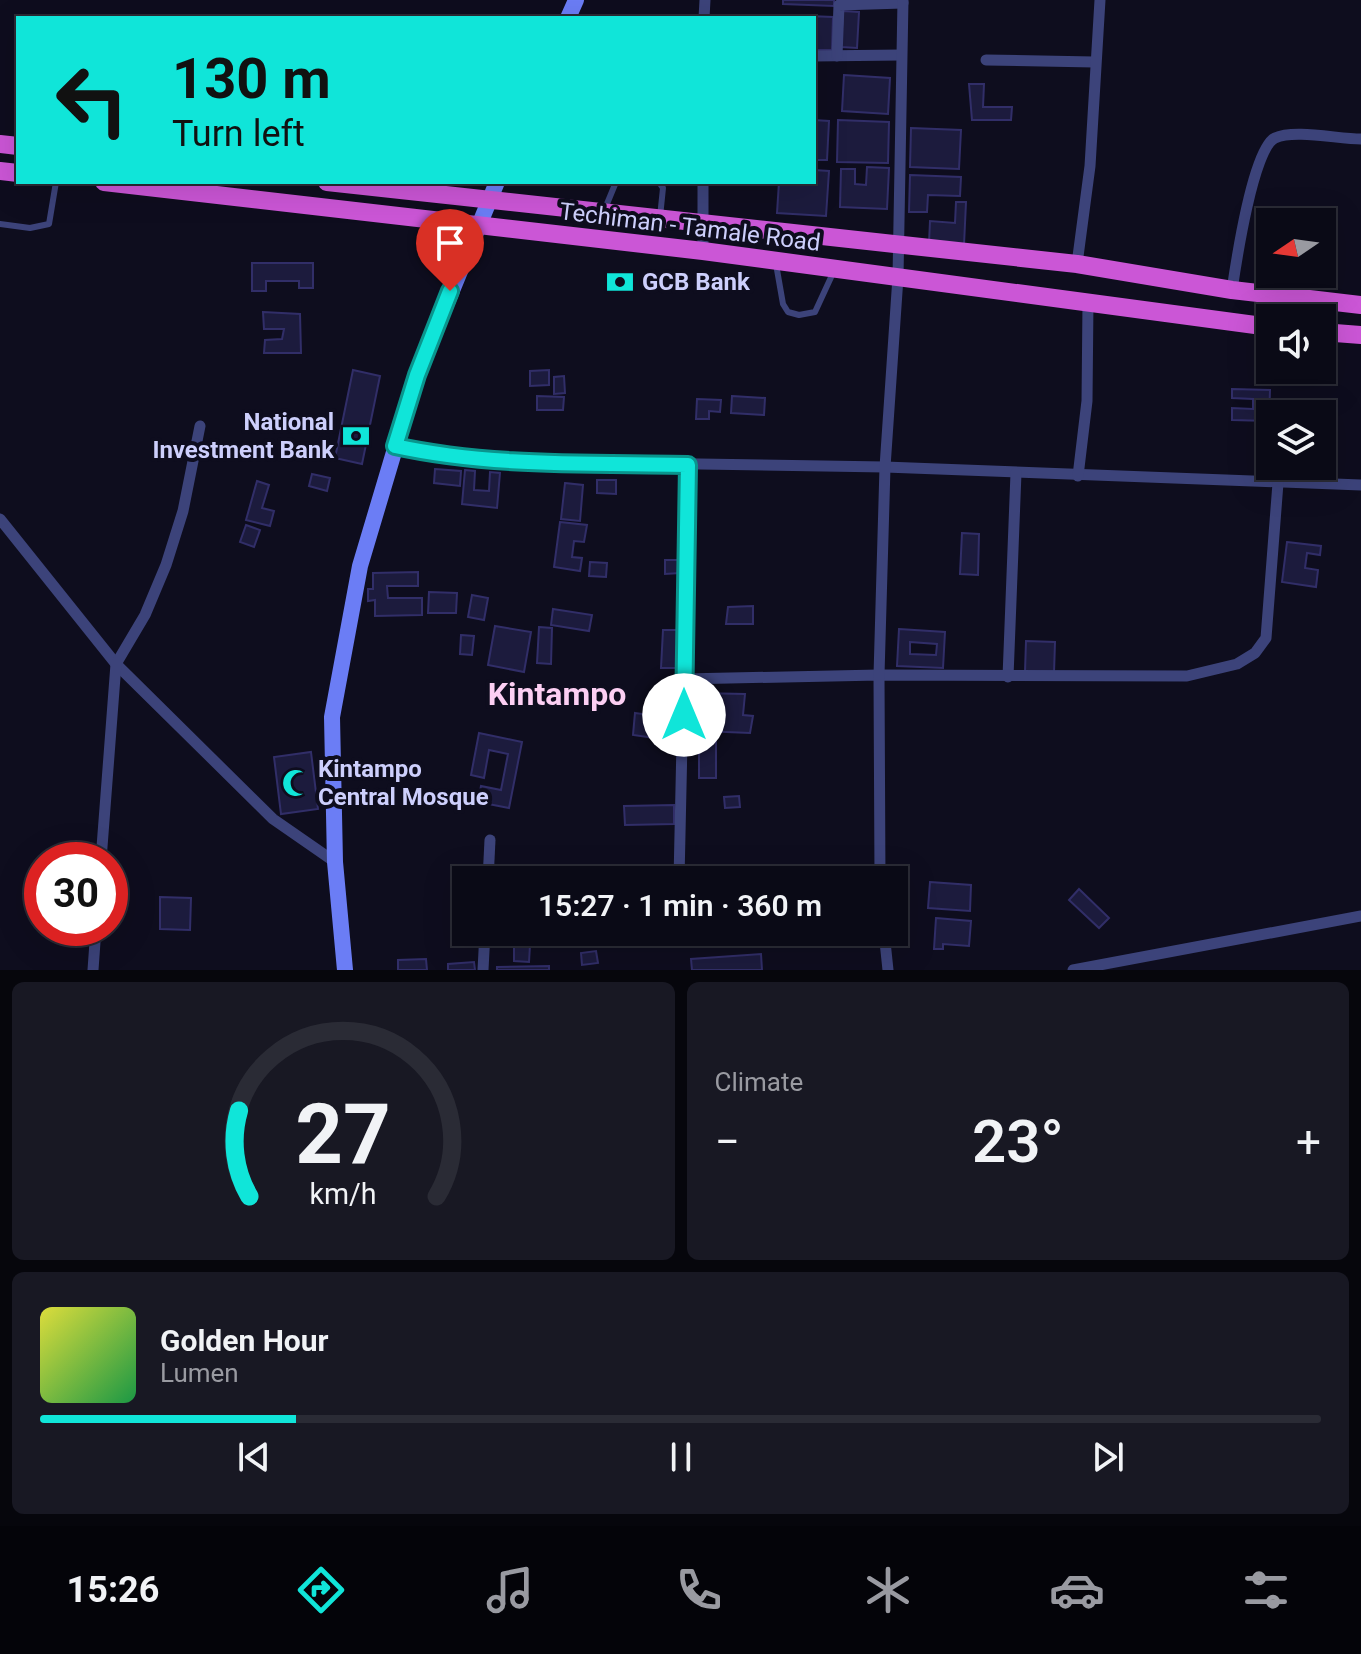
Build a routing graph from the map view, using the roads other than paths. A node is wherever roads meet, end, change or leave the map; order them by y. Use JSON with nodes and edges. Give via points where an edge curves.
{"nodes":[{"id":1,"x":1100,"y":0,"type":"edge"},
{"id":2,"x":903,"y":2,"type":"edge"},
{"id":3,"x":901,"y":55,"type":"junction"},
{"id":4,"x":816,"y":56,"type":"edge"},
{"id":5,"x":837,"y":56,"type":"junction"},
{"id":6,"x":986,"y":60,"type":"dead end"},
{"id":7,"x":1094,"y":62,"type":"junction"},
{"id":8,"x":1361,"y":139,"type":"edge"},
{"id":9,"x":56,"y":184,"type":"edge"},
{"id":10,"x":121,"y":184,"type":"edge"},
{"id":11,"x":362,"y":184,"type":"edge"},
{"id":12,"x":496,"y":184,"type":"edge"},
{"id":13,"x":615,"y":184,"type":"edge"},
{"id":14,"x":660,"y":184,"type":"edge"},
{"id":15,"x":703,"y":184,"type":"edge"},
{"id":16,"x":398,"y":186,"type":"edge"},
{"id":17,"x":452,"y":190,"type":"edge"},
{"id":18,"x":489,"y":202,"type":"junction"},
{"id":19,"x":603,"y":215,"type":"junction"},
{"id":20,"x":660,"y":220,"type":"junction"},
{"id":21,"x":703,"y":223,"type":"junction"},
{"id":22,"x":0,"y":224,"type":"edge"},
{"id":23,"x":480,"y":227,"type":"junction"},
{"id":24,"x":793,"y":234,"type":"junction"},
{"id":25,"x":899,"y":246,"type":"junction"},
{"id":26,"x":703,"y":251,"type":"junction"},
{"id":27,"x":784,"y":262,"type":"junction"},
{"id":28,"x":1077,"y":264,"type":"junction"},
{"id":29,"x":834,"y":268,"type":"junction"},
{"id":30,"x":898,"y":277,"type":"junction"},
{"id":31,"x":1232,"y":290,"type":"junction"},
{"id":32,"x":1088,"y":302,"type":"junction"},
{"id":33,"x":1361,"y":305,"type":"edge"},
{"id":34,"x":1256,"y":325,"type":"edge"},
{"id":35,"x":1336,"y":333,"type":"edge"},
{"id":36,"x":1361,"y":335,"type":"edge"},
{"id":37,"x":200,"y":426,"type":"dead end"},
{"id":38,"x":395,"y":446,"type":"junction"},
{"id":39,"x":688,"y":465,"type":"junction"},
{"id":40,"x":885,"y":467,"type":"junction"},
{"id":41,"x":1016,"y":473,"type":"junction"},
{"id":42,"x":1078,"y":476,"type":"junction"},
{"id":43,"x":1278,"y":483,"type":"junction"},
{"id":44,"x":1361,"y":485,"type":"edge"},
{"id":45,"x":0,"y":519,"type":"edge"},
{"id":46,"x":116,"y":664,"type":"junction"},
{"id":47,"x":879,"y":675,"type":"junction"},
{"id":48,"x":1008,"y":677,"type":"junction"},
{"id":49,"x":684,"y":679,"type":"junction"},
{"id":50,"x":490,"y":840,"type":"dead end"},
{"id":51,"x":102,"y":842,"type":"edge"},
{"id":52,"x":335,"y":862,"type":"junction"},
{"id":53,"x":489,"y":866,"type":"edge"},
{"id":54,"x":679,"y":866,"type":"edge"},
{"id":55,"x":880,"y":866,"type":"edge"},
{"id":56,"x":1361,"y":916,"type":"edge"},
{"id":57,"x":95,"y":946,"type":"edge"},
{"id":58,"x":484,"y":946,"type":"edge"},
{"id":59,"x":885,"y":946,"type":"edge"},
{"id":60,"x":93,"y":970,"type":"edge"},
{"id":61,"x":345,"y":970,"type":"edge"},
{"id":62,"x":483,"y":970,"type":"edge"},
{"id":63,"x":888,"y":970,"type":"edge"},
{"id":64,"x":1073,"y":970,"type":"edge"}],
"edges":[{"from":1,"to":7,"type":"street"},
{"from":2,"to":3,"type":"street"},
{"from":2,"to":5,"type":"street","via":[[839,5]]},
{"from":3,"to":5,"type":"street"},
{"from":3,"to":25,"type":"street"},
{"from":4,"to":5,"type":"street"},
{"from":6,"to":7,"type":"street"},
{"from":7,"to":28,"type":"street","via":[[1090,166]]},
{"from":8,"to":31,"type":"street","via":[[1292,134],[1266,146],[1248,198]]},
{"from":9,"to":22,"type":"lane","via":[[49,224]]},
{"from":10,"to":23,"type":"highway","name":"Techiman - Tamale Road"},
{"from":11,"to":16,"type":"highway","name":"Techiman - Tamale Road"},
{"from":12,"to":18,"type":"main road"},
{"from":13,"to":19,"type":"lane"},
{"from":14,"to":20,"type":"lane"},
{"from":15,"to":21,"type":"street"},
{"from":16,"to":17,"type":"highway","name":"Techiman - Tamale Road"},
{"from":17,"to":18,"type":"highway","name":"Techiman - Tamale Road"},
{"from":18,"to":19,"type":"highway","name":"Techiman - Tamale Road"},
{"from":18,"to":23,"type":"main road"},
{"from":19,"to":20,"type":"highway","name":"Techiman - Tamale Road"},
{"from":20,"to":21,"type":"highway","name":"Techiman - Tamale Road"},
{"from":21,"to":24,"type":"highway","name":"Techiman - Tamale Road"},
{"from":21,"to":26,"type":"street"},
{"from":23,"to":26,"type":"highway","name":"Techiman - Tamale Road"},
{"from":23,"to":38,"type":"main road","via":[[417,375]]},
{"from":24,"to":25,"type":"highway","name":"Techiman - Tamale Road"},
{"from":24,"to":27,"type":"highway"},
{"from":25,"to":28,"type":"highway","name":"Techiman - Tamale Road"},
{"from":25,"to":30,"type":"street"},
{"from":26,"to":27,"type":"highway","name":"Techiman - Tamale Road"},
{"from":27,"to":29,"type":"highway","name":"Techiman - Tamale Road"},
{"from":27,"to":29,"type":"lane","via":[[783,304],[799,315],[815,312],[822,303]]},
{"from":28,"to":31,"type":"highway","name":"Techiman - Tamale Road"},
{"from":29,"to":30,"type":"highway","name":"Techiman - Tamale Road"},
{"from":30,"to":32,"type":"highway","name":"Techiman - Tamale Road"},
{"from":30,"to":40,"type":"street"},
{"from":31,"to":33,"type":"highway","name":"Techiman - Tamale Road"},
{"from":32,"to":34,"type":"highway","name":"Techiman - Tamale Road"},
{"from":32,"to":42,"type":"street","via":[[1087,401]]},
{"from":35,"to":36,"type":"highway"},
{"from":37,"to":46,"type":"street","via":[[166,565]]},
{"from":38,"to":39,"type":"street","via":[[503,461]]},
{"from":38,"to":52,"type":"main road","via":[[360,566],[332,717]]},
{"from":39,"to":40,"type":"street"},
{"from":39,"to":49,"type":"street"},
{"from":40,"to":41,"type":"street"},
{"from":40,"to":47,"type":"street"},
{"from":41,"to":42,"type":"street"},
{"from":41,"to":48,"type":"street"},
{"from":42,"to":43,"type":"street"},
{"from":43,"to":44,"type":"street"},
{"from":43,"to":48,"type":"street","via":[[1266,638],[1255,653],[1237,664],[1187,676]]},
{"from":45,"to":46,"type":"street"},
{"from":46,"to":51,"type":"street"},
{"from":46,"to":52,"type":"street","via":[[273,819]]},
{"from":47,"to":48,"type":"street"},
{"from":47,"to":49,"type":"street"},
{"from":47,"to":55,"type":"street"},
{"from":49,"to":54,"type":"street"},
{"from":50,"to":53,"type":"street"},
{"from":52,"to":61,"type":"main road"},
{"from":56,"to":64,"type":"street"},
{"from":57,"to":60,"type":"street"},
{"from":58,"to":62,"type":"street"},
{"from":59,"to":63,"type":"street"}]}
